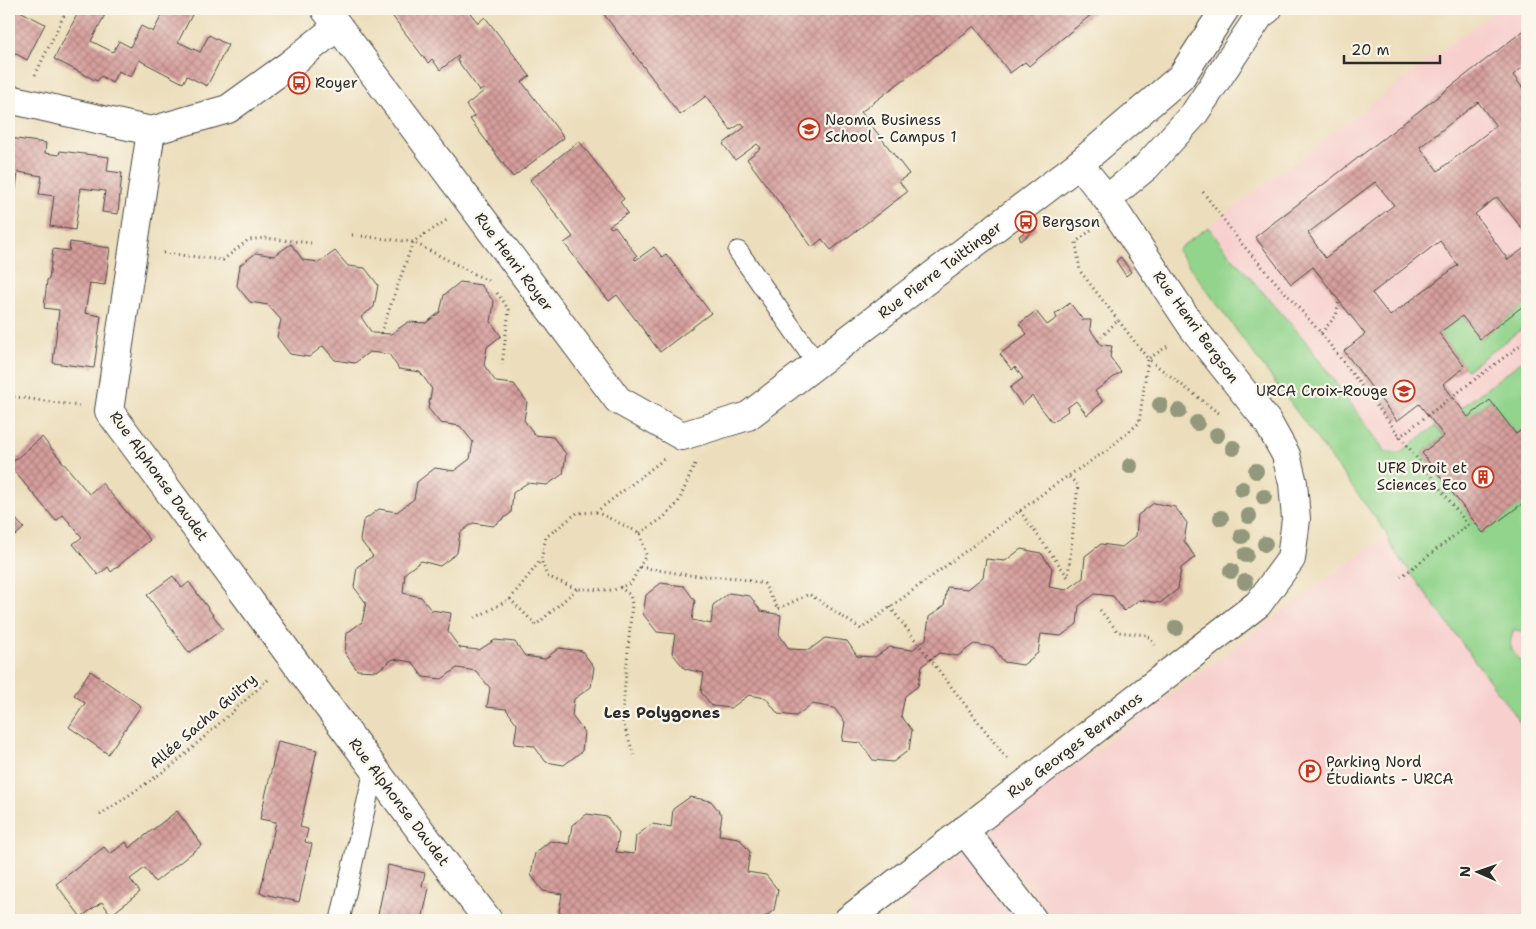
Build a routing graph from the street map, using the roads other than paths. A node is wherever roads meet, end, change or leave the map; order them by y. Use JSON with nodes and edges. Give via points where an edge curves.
{"nodes":[{"id":1,"x":1225,"y":9,"type":"edge"},
{"id":2,"x":1268,"y":9,"type":"edge"},
{"id":3,"x":334,"y":15,"type":"edge"},
{"id":4,"x":15,"y":101,"type":"edge"},
{"id":5,"x":151,"y":130,"type":"junction"},
{"id":6,"x":1079,"y":164,"type":"junction"},
{"id":7,"x":1111,"y":206,"type":"junction"},
{"id":8,"x":738,"y":251,"type":"dead end"},
{"id":9,"x":817,"y":364,"type":"junction"},
{"id":10,"x":748,"y":416,"type":"joint"},
{"id":11,"x":1291,"y":559,"type":"joint"},
{"id":12,"x":374,"y":770,"type":"junction"},
{"id":13,"x":964,"y":830,"type":"junction"},
{"id":14,"x":340,"y":920,"type":"edge"},
{"id":15,"x":488,"y":920,"type":"edge"},
{"id":16,"x":848,"y":920,"type":"edge"},
{"id":17,"x":1033,"y":920,"type":"edge"}],
"edges":[{"from":1,"to":6,"type":"street","name":"Rue Pierre Taittinger","via":[[1181,77]]},
{"from":2,"to":7,"type":"street","via":[[1260,15],[1194,114]]},
{"from":3,"to":5,"type":"street","via":[[289,66],[228,109]]},
{"from":3,"to":10,"type":"street","name":"Rue Henri Royer","via":[[618,400],[682,436]]},
{"from":4,"to":5,"type":"street"},
{"from":5,"to":12,"type":"street","name":"Rue Alphonse Daudet","via":[[109,411]]},
{"from":6,"to":7,"type":"street","name":"Rue Henri Bergson"},
{"from":6,"to":9,"type":"street","name":"Rue Pierre Taittinger"},
{"from":7,"to":11,"type":"street","name":"Rue Henri Bergson","via":[[1193,328],[1268,422],[1286,455],[1301,487]]},
{"from":8,"to":9,"type":"lane"},
{"from":9,"to":10,"type":"street","name":"Rue Pierre Taittinger"},
{"from":11,"to":13,"type":"street","name":"Rue Georges Bernanos","via":[[1258,604]]},
{"from":12,"to":14,"type":"lane"},
{"from":12,"to":15,"type":"street","name":"Rue Alphonse Daudet"},
{"from":13,"to":16,"type":"street","name":"Rue Georges Bernanos"},
{"from":13,"to":17,"type":"street"}]}
